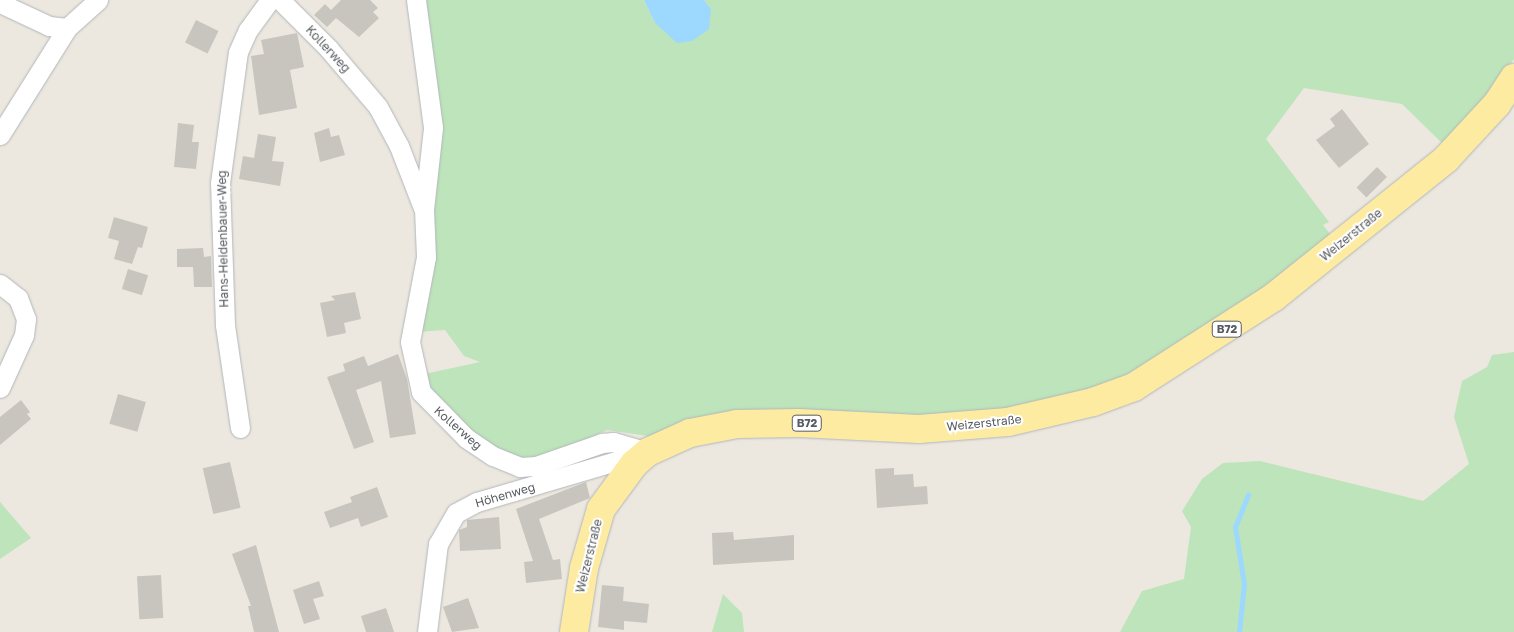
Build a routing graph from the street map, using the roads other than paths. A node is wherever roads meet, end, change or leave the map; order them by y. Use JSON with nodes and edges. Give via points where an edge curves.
{"nodes":[{"id":1,"x":98,"y":0,"type":"edge"},
{"id":2,"x":270,"y":0,"type":"edge"},
{"id":3,"x":280,"y":0,"type":"edge"},
{"id":4,"x":416,"y":0,"type":"edge"},
{"id":5,"x":0,"y":3,"type":"edge"},
{"id":6,"x":67,"y":28,"type":"junction"},
{"id":7,"x":1514,"y":78,"type":"edge"},
{"id":8,"x":1506,"y":104,"type":"edge"},
{"id":9,"x":0,"y":135,"type":"edge"},
{"id":10,"x":424,"y":209,"type":"junction"},
{"id":11,"x":0,"y":284,"type":"edge"},
{"id":12,"x":0,"y":388,"type":"edge"},
{"id":13,"x":240,"y":428,"type":"dead end"},
{"id":14,"x":648,"y":452,"type":"junction"},
{"id":15,"x":427,"y":632,"type":"edge"},
{"id":16,"x":574,"y":632,"type":"edge"}],
"edges":[{"from":1,"to":6,"type":"street"},
{"from":2,"to":13,"type":"street","name":"Hans-Heidenbauer-Weg","via":[[254,21],[238,52],[220,183],[225,325]]},
{"from":3,"to":10,"type":"street","name":"Kollerweg","via":[[370,95],[392,131]]},
{"from":4,"to":10,"type":"street","name":"Kollerweg","via":[[433,128]]},
{"from":5,"to":6,"type":"street","via":[[49,26]]},
{"from":6,"to":9,"type":"street"},
{"from":7,"to":8,"type":"main road","number":"B72"},
{"from":8,"to":14,"type":"main road","name":"Weizerstraße","number":"B72","via":[[1446,159],[1274,297],[1134,387],[1045,416],[971,426],[736,424],[690,433]]},
{"from":10,"to":14,"type":"street","name":"Kollerweg","via":[[426,256],[410,348],[419,386],[435,409],[482,449],[520,467],[542,465],[602,443],[613,442]]},
{"from":11,"to":12,"type":"street","via":[[18,298],[26,319],[24,335]]},
{"from":14,"to":15,"type":"street","name":"Höhenweg","via":[[484,499],[456,513],[438,544]]},
{"from":14,"to":16,"type":"main road","name":"Weizerstraße","number":"B72","via":[[634,464],[601,509],[584,568]]}]}
